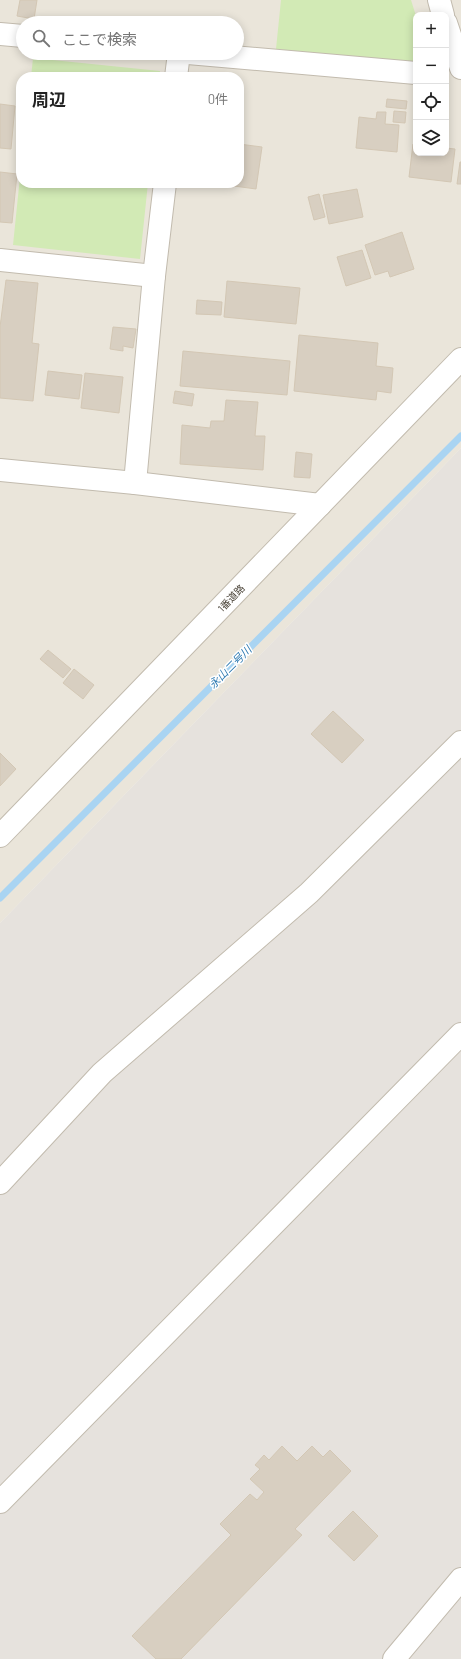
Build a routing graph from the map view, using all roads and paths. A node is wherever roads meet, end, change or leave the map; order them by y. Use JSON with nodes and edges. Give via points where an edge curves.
{"nodes":[{"id":1,"x":438,"y":0,"type":"edge"},
{"id":2,"x":443,"y":12,"type":"edge"},
{"id":3,"x":449,"y":32,"type":"edge"},
{"id":4,"x":0,"y":34,"type":"edge"},
{"id":5,"x":16,"y":35,"type":"edge"},
{"id":6,"x":244,"y":58,"type":"edge"},
{"id":7,"x":178,"y":60,"type":"edge"},
{"id":8,"x":461,"y":68,"type":"edge"},
{"id":9,"x":177,"y":72,"type":"edge"},
{"id":10,"x":413,"y":73,"type":"edge"},
{"id":11,"x":449,"y":76,"type":"edge"},
{"id":12,"x":461,"y":77,"type":"edge"},
{"id":13,"x":164,"y":188,"type":"edge"},
{"id":14,"x":0,"y":260,"type":"edge"},
{"id":15,"x":154,"y":276,"type":"junction"},
{"id":16,"x":461,"y":359,"type":"edge"},
{"id":17,"x":0,"y":470,"type":"edge"},
{"id":18,"x":135,"y":483,"type":"junction"},
{"id":19,"x":320,"y":505,"type":"junction"},
{"id":20,"x":461,"y":742,"type":"edge"},
{"id":21,"x":0,"y":836,"type":"edge"},
{"id":22,"x":461,"y":1034,"type":"edge"},
{"id":23,"x":0,"y":1183,"type":"edge"},
{"id":24,"x":0,"y":1502,"type":"edge"},
{"id":25,"x":461,"y":1579,"type":"edge"},
{"id":26,"x":394,"y":1659,"type":"edge"}],
"edges":[{"from":1,"to":2,"type":"street"},
{"from":3,"to":8,"type":"street"},
{"from":4,"to":5,"type":"street"},
{"from":6,"to":10,"type":"street"},
{"from":7,"to":9,"type":"street"},
{"from":11,"to":12,"type":"street"},
{"from":13,"to":15,"type":"street"},
{"from":14,"to":15,"type":"street"},
{"from":15,"to":18,"type":"street"},
{"from":16,"to":19,"type":"street","name":"1番道路"},
{"from":17,"to":18,"type":"street"},
{"from":18,"to":19,"type":"street"},
{"from":19,"to":21,"type":"street","name":"1番道路"},
{"from":20,"to":23,"type":"street","via":[[309,893],[102,1073]]},
{"from":22,"to":24,"type":"street"},
{"from":25,"to":26,"type":"street"}]}
